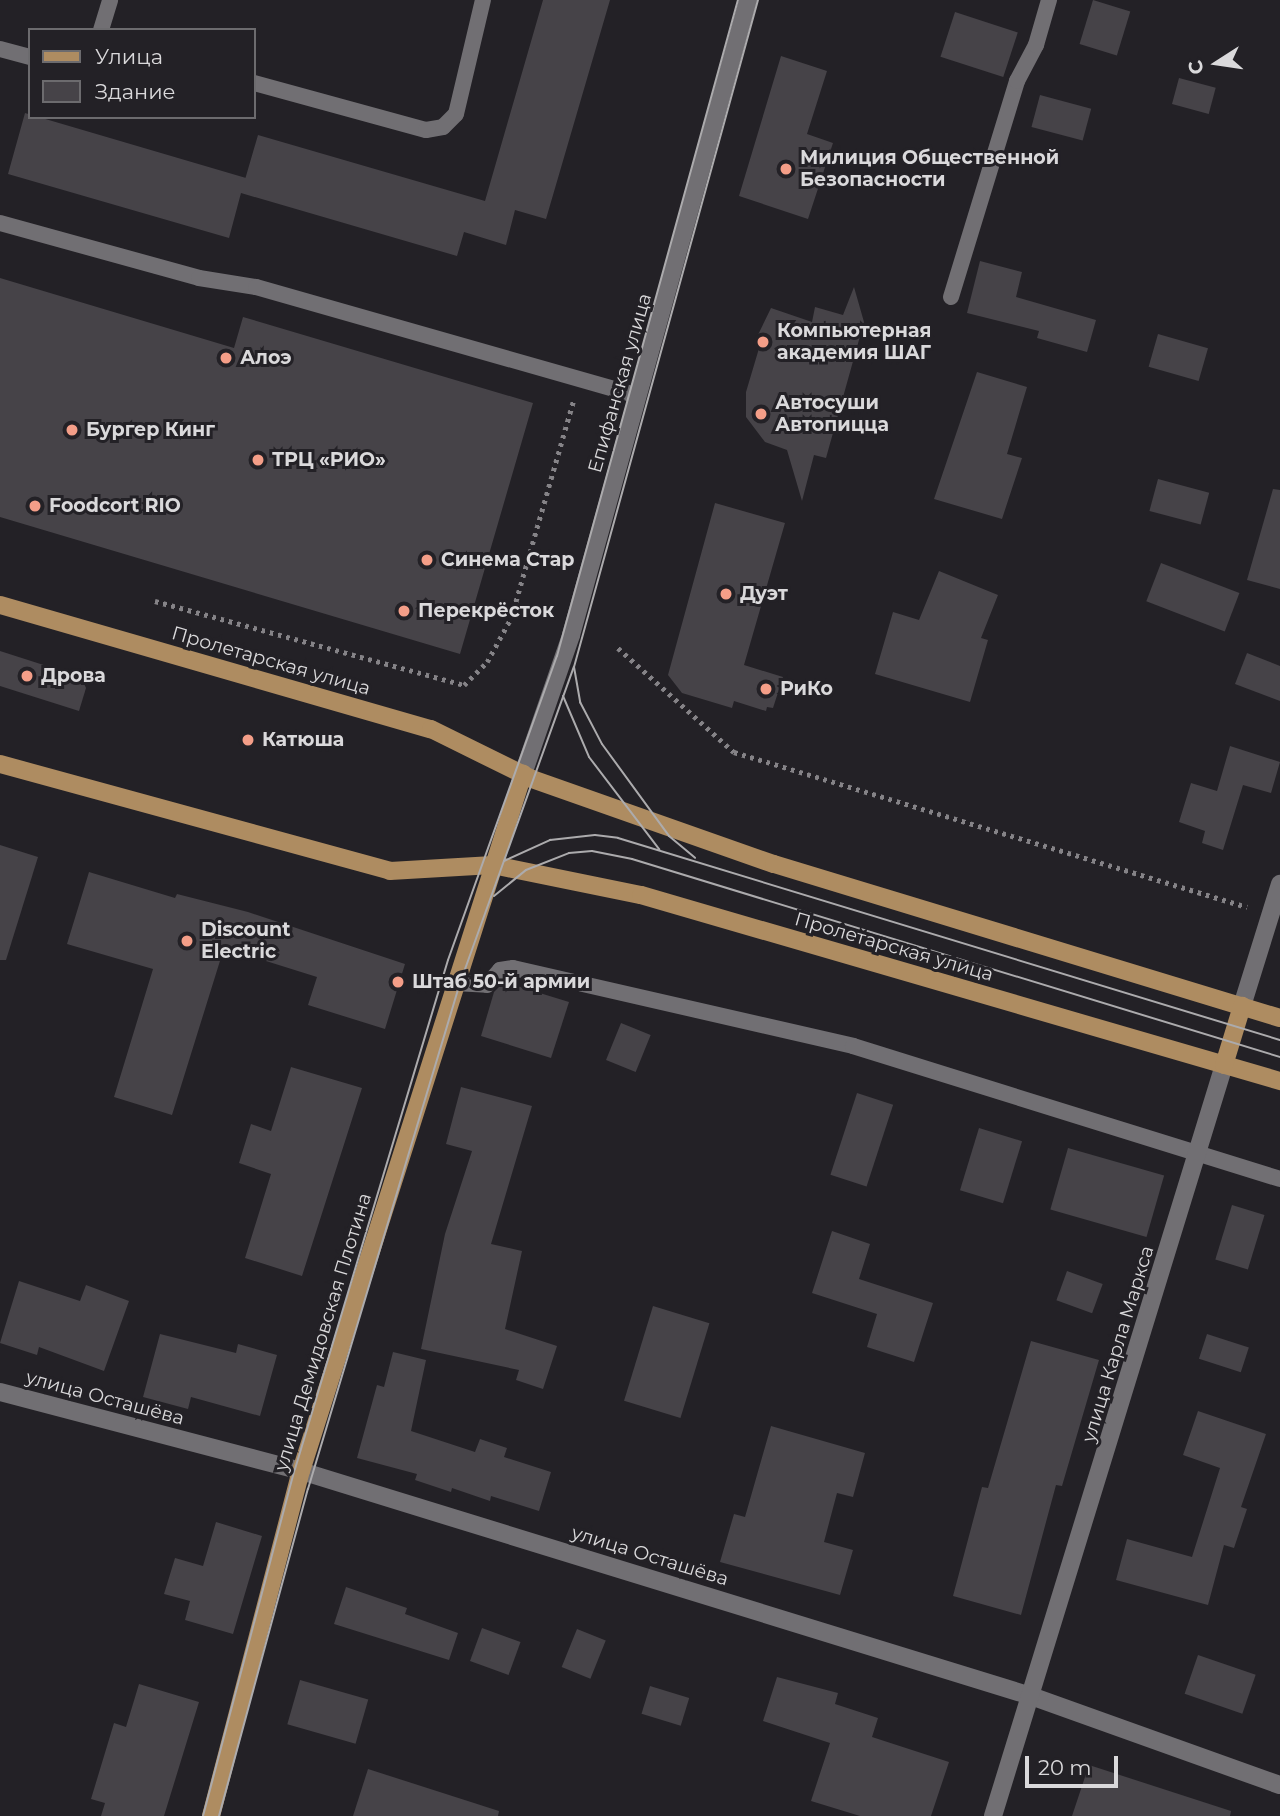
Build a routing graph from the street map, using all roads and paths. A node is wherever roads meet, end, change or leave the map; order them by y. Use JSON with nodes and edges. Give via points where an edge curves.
{"nodes":[{"id":1,"x":110,"y":0,"type":"edge"},
{"id":2,"x":483,"y":0,"type":"edge"},
{"id":3,"x":748,"y":0,"type":"edge"},
{"id":4,"x":1049,"y":0,"type":"edge"},
{"id":5,"x":102,"y":28,"type":"edge"},
{"id":6,"x":0,"y":49,"type":"edge"},
{"id":7,"x":28,"y":56,"type":"edge"},
{"id":8,"x":256,"y":84,"type":"edge"},
{"id":9,"x":0,"y":223,"type":"edge"},
{"id":10,"x":951,"y":297,"type":"dead end"},
{"id":11,"x":580,"y":380,"type":"junction"},
{"id":12,"x":638,"y":396,"type":"junction"},
{"id":13,"x":155,"y":601,"type":"dead end"},
{"id":14,"x":0,"y":605,"type":"edge"},
{"id":15,"x":618,"y":648,"type":"dead end"},
{"id":16,"x":0,"y":764,"type":"edge"},
{"id":17,"x":523,"y":774,"type":"junction"},
{"id":18,"x":493,"y":865,"type":"junction"},
{"id":19,"x":1280,"y":884,"type":"edge"},
{"id":20,"x":1271,"y":914,"type":"junction"},
{"id":21,"x":454,"y":983,"type":"junction"},
{"id":22,"x":1242,"y":1006,"type":"junction"},
{"id":23,"x":1280,"y":1018,"type":"edge"},
{"id":24,"x":1224,"y":1065,"type":"junction"},
{"id":25,"x":1280,"y":1082,"type":"edge"},
{"id":26,"x":1198,"y":1154,"type":"junction"},
{"id":27,"x":1280,"y":1179,"type":"edge"},
{"id":28,"x":0,"y":1392,"type":"edge"},
{"id":29,"x":301,"y":1471,"type":"junction"},
{"id":30,"x":1031,"y":1696,"type":"junction"},
{"id":31,"x":1280,"y":1785,"type":"edge"},
{"id":32,"x":211,"y":1816,"type":"edge"},
{"id":33,"x":993,"y":1816,"type":"edge"}],
"edges":[{"from":1,"to":5,"type":"lane"},
{"from":2,"to":8,"type":"lane","via":[[456,114],[443,127],[426,130]]},
{"from":3,"to":12,"type":"street","name":"Епифанская улица"},
{"from":4,"to":10,"type":"lane","via":[[1036,45],[1017,81]]},
{"from":6,"to":7,"type":"lane"},
{"from":9,"to":11,"type":"lane","via":[[199,278],[256,287]]},
{"from":11,"to":12,"type":"lane"},
{"from":11,"to":13,"type":"path","via":[[511,618],[487,662],[464,685]]},
{"from":12,"to":17,"type":"street","name":"Епифанская улица","via":[[571,635]]},
{"from":14,"to":17,"type":"main road","name":"Пролетарская улица","via":[[432,729]]},
{"from":15,"to":20,"type":"path","via":[[734,752]]},
{"from":16,"to":18,"type":"main road","name":"Пролетарская улица","via":[[390,871]]},
{"from":17,"to":18,"type":"main road"},
{"from":17,"to":22,"type":"main road","name":"Пролетарская улица","via":[[774,864]]},
{"from":18,"to":21,"type":"main road","name":"улица Демидовская Плотина"},
{"from":18,"to":24,"type":"main road","name":"Пролетарская улица","via":[[640,895]]},
{"from":19,"to":20,"type":"street","name":"улица Карла Маркса"},
{"from":20,"to":22,"type":"street","name":"улица Карла Маркса"},
{"from":21,"to":26,"type":"lane","via":[[487,985],[500,970],[513,968],[541,974],[853,1046]]},
{"from":21,"to":29,"type":"main road","name":"улица Демидовская Плотина"},
{"from":22,"to":23,"type":"main road","name":"Пролетарская улица"},
{"from":22,"to":24,"type":"main road","name":"улица Карла Маркса"},
{"from":24,"to":25,"type":"main road","name":"Пролетарская улица"},
{"from":24,"to":26,"type":"street","name":"улица Карла Маркса"},
{"from":26,"to":27,"type":"lane"},
{"from":26,"to":30,"type":"street","name":"улица Карла Маркса"},
{"from":28,"to":29,"type":"street","name":"улица Осташёва"},
{"from":29,"to":30,"type":"street","name":"улица Осташёва"},
{"from":29,"to":32,"type":"main road","name":"улица Демидовская Плотина"},
{"from":30,"to":31,"type":"street","name":"улица Осташёва"},
{"from":30,"to":33,"type":"street","name":"улица Карла Маркса"}]}
